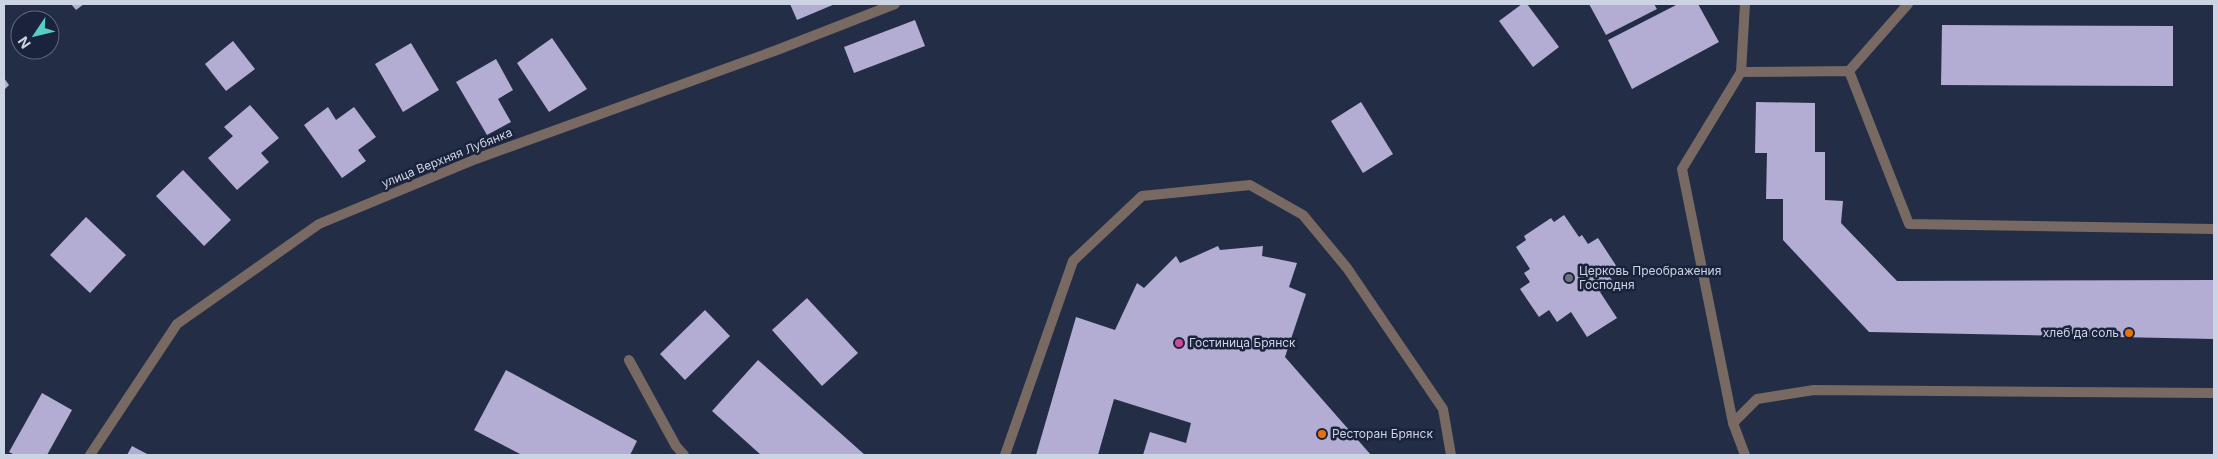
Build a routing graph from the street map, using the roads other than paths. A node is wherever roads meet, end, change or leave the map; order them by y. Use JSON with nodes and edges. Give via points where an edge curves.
{"nodes":[{"id":1,"x":896,"y":4,"type":"edge"},
{"id":2,"x":1745,"y":4,"type":"edge"},
{"id":3,"x":1908,"y":4,"type":"edge"},
{"id":4,"x":1849,"y":70,"type":"junction"},
{"id":5,"x":1742,"y":72,"type":"junction"},
{"id":6,"x":2214,"y":229,"type":"edge"},
{"id":7,"x":629,"y":360,"type":"dead end"},
{"id":8,"x":2214,"y":393,"type":"edge"},
{"id":9,"x":1733,"y":423,"type":"junction"},
{"id":10,"x":90,"y":455,"type":"edge"},
{"id":11,"x":684,"y":455,"type":"edge"},
{"id":12,"x":1005,"y":455,"type":"edge"},
{"id":13,"x":1451,"y":455,"type":"edge"},
{"id":14,"x":1745,"y":455,"type":"edge"}],
"edges":[{"from":1,"to":10,"type":"street","name":"улица Верхняя Лубянка","via":[[476,159],[319,224],[176,324]]},
{"from":2,"to":5,"type":"street"},
{"from":3,"to":4,"type":"street"},
{"from":4,"to":5,"type":"street"},
{"from":4,"to":6,"type":"street","via":[[1909,224]]},
{"from":5,"to":9,"type":"street","via":[[1682,169]]},
{"from":7,"to":11,"type":"street"},
{"from":8,"to":9,"type":"street","via":[[1814,390],[1757,399]]},
{"from":9,"to":14,"type":"street"},
{"from":12,"to":13,"type":"street","via":[[1073,261],[1142,196],[1250,185],[1303,215],[1348,268],[1443,409]]}]}
